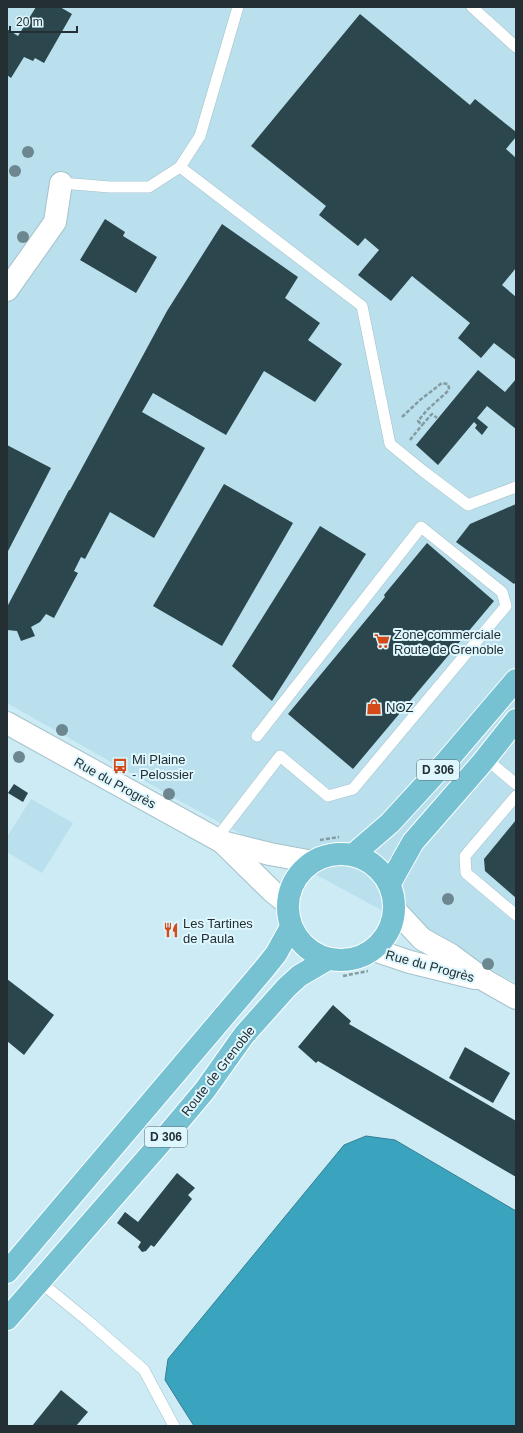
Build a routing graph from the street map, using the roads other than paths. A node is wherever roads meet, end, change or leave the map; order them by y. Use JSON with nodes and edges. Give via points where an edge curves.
{"nodes":[{"id":1,"x":238,"y":7,"type":"edge"},
{"id":2,"x":472,"y":7,"type":"edge"},
{"id":3,"x":516,"y":47,"type":"edge"},
{"id":4,"x":180,"y":167,"type":"junction"},
{"id":5,"x":61,"y":183,"type":"joint"},
{"id":6,"x":7,"y":290,"type":"edge"},
{"id":7,"x":516,"y":487,"type":"edge"},
{"id":8,"x":516,"y":680,"type":"edge"},
{"id":9,"x":516,"y":720,"type":"edge"},
{"id":10,"x":7,"y":723,"type":"edge"},
{"id":11,"x":257,"y":736,"type":"dead end"},
{"id":12,"x":485,"y":758,"type":"junction"},
{"id":13,"x":516,"y":784,"type":"edge"},
{"id":14,"x":516,"y":796,"type":"edge"},
{"id":15,"x":219,"y":840,"type":"junction"},
{"id":16,"x":354,"y":854,"type":"junction"},
{"id":17,"x":313,"y":862,"type":"junction"},
{"id":18,"x":390,"y":883,"type":"junction"},
{"id":19,"x":288,"y":904,"type":"junction"},
{"id":20,"x":395,"y":910,"type":"junction"},
{"id":21,"x":516,"y":915,"type":"edge"},
{"id":22,"x":291,"y":927,"type":"junction"},
{"id":23,"x":374,"y":950,"type":"junction"},
{"id":24,"x":328,"y":959,"type":"junction"},
{"id":25,"x":486,"y":981,"type":"junction"},
{"id":26,"x":516,"y":998,"type":"edge"},
{"id":27,"x":7,"y":1272,"type":"edge"},
{"id":28,"x":39,"y":1281,"type":"junction"},
{"id":29,"x":7,"y":1318,"type":"edge"},
{"id":30,"x":174,"y":1426,"type":"edge"}],
"edges":[{"from":1,"to":4,"type":"lane","via":[[200,136]]},
{"from":2,"to":3,"type":"lane"},
{"from":4,"to":5,"type":"lane","via":[[149,187]]},
{"from":4,"to":7,"type":"lane","via":[[362,306],[390,444],[468,505]]},
{"from":5,"to":6,"type":"street","via":[[55,222]]},
{"from":8,"to":16,"type":"main road","number":"D 306","via":[[400,812]]},
{"from":9,"to":12,"type":"main road","number":"D 306"},
{"from":10,"to":15,"type":"street","name":"Rue du Progrès"},
{"from":11,"to":15,"type":"lane","via":[[421,527],[502,592],[506,606],[353,789],[328,796],[280,756]]},
{"from":12,"to":13,"type":"lane"},
{"from":12,"to":18,"type":"main road","number":"D 306","via":[[414,842]]},
{"from":14,"to":21,"type":"lane","via":[[465,856],[466,873]]},
{"from":15,"to":17,"type":"street","name":"Rue du Progrès","via":[[270,854]]},
{"from":15,"to":19,"type":"street","name":"Rue du Progrès"},
{"from":16,"to":17,"type":"main road","via":[[340,853]]},
{"from":16,"to":18,"type":"main road","via":[[381,870]]},
{"from":17,"to":19,"type":"main road","via":[[300,873],[292,887]]},
{"from":18,"to":20,"type":"main road"},
{"from":19,"to":22,"type":"main road"},
{"from":20,"to":23,"type":"main road","via":[[392,925],[385,939]]},
{"from":20,"to":25,"type":"street","name":"Rue du Progrès","via":[[422,938],[451,955]]},
{"from":22,"to":24,"type":"main road","via":[[300,941],[312,952]]},
{"from":22,"to":27,"type":"main road","number":"D 306","via":[[264,969]]},
{"from":23,"to":24,"type":"main road","via":[[359,958],[344,961]]},
{"from":23,"to":25,"type":"street","name":"Rue du Progrès"},
{"from":24,"to":28,"type":"main road","name":"Route de Grenoble","number":"D 306","via":[[293,981],[275,1000],[244,1035],[205,1090]]},
{"from":25,"to":26,"type":"street","name":"Rue du Progrès"},
{"from":28,"to":29,"type":"main road","name":"Route de Grenoble","number":"D 306"},
{"from":28,"to":30,"type":"lane","via":[[144,1370]]}]}
